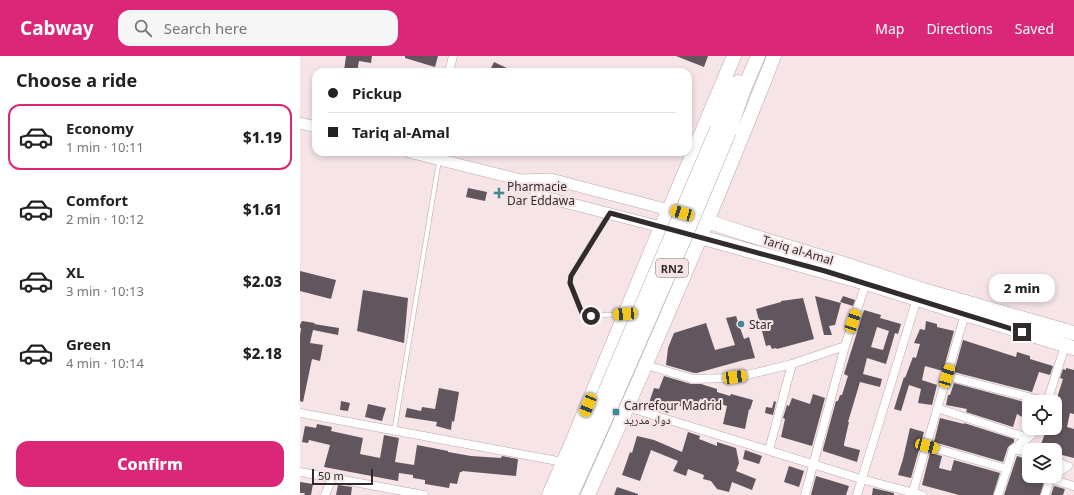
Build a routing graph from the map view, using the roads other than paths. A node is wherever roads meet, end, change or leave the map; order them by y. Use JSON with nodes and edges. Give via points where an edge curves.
{"nodes":[{"id":1,"x":453,"y":56,"type":"edge"},
{"id":2,"x":734,"y":56,"type":"edge"},
{"id":3,"x":749,"y":56,"type":"edge"},
{"id":4,"x":758,"y":56,"type":"edge"},
{"id":5,"x":774,"y":56,"type":"edge"},
{"id":6,"x":450,"y":68,"type":"edge"},
{"id":7,"x":300,"y":123,"type":"edge"},
{"id":8,"x":312,"y":126,"type":"edge"},
{"id":9,"x":723,"y":130,"type":"junction"},
{"id":10,"x":424,"y":156,"type":"edge"},
{"id":11,"x":692,"y":156,"type":"edge"},
{"id":12,"x":692,"y":156,"type":"edge"},
{"id":13,"x":439,"y":160,"type":"junction"},
{"id":14,"x":520,"y":180,"type":"junction"},
{"id":15,"x":669,"y":210,"type":"junction"},
{"id":16,"x":610,"y":213,"type":"junction"},
{"id":17,"x":707,"y":221,"type":"junction"},
{"id":18,"x":661,"y":227,"type":"junction"},
{"id":19,"x":700,"y":237,"type":"junction"},
{"id":20,"x":866,"y":283,"type":"junction"},
{"id":21,"x":918,"y":299,"type":"junction"},
{"id":22,"x":625,"y":314,"type":"junction"},
{"id":23,"x":966,"y":314,"type":"junction"},
{"id":24,"x":1074,"y":333,"type":"edge"},
{"id":25,"x":845,"y":346,"type":"junction"},
{"id":26,"x":1069,"y":347,"type":"edge"},
{"id":27,"x":792,"y":364,"type":"junction"},
{"id":28,"x":646,"y":365,"type":"junction"},
{"id":29,"x":947,"y":376,"type":"junction"},
{"id":30,"x":1050,"y":395,"type":"edge"},
{"id":31,"x":1022,"y":396,"type":"edge"},
{"id":32,"x":608,"y":399,"type":"junction"},
{"id":33,"x":628,"y":407,"type":"junction"},
{"id":34,"x":937,"y":408,"type":"junction"},
{"id":35,"x":300,"y":413,"type":"edge"},
{"id":36,"x":394,"y":432,"type":"junction"},
{"id":37,"x":1031,"y":435,"type":"edge"},
{"id":38,"x":1028,"y":438,"type":"junction"},
{"id":39,"x":927,"y":446,"type":"junction"},
{"id":40,"x":769,"y":450,"type":"junction"},
{"id":41,"x":1014,"y":450,"type":"junction"},
{"id":42,"x":1022,"y":451,"type":"edge"},
{"id":43,"x":564,"y":462,"type":"junction"},
{"id":44,"x":814,"y":464,"type":"junction"},
{"id":45,"x":1071,"y":464,"type":"edge"},
{"id":46,"x":1007,"y":469,"type":"junction"},
{"id":47,"x":1062,"y":470,"type":"edge"},
{"id":48,"x":300,"y":472,"type":"edge"},
{"id":49,"x":332,"y":478,"type":"junction"},
{"id":50,"x":861,"y":479,"type":"junction"},
{"id":51,"x":1062,"y":480,"type":"edge"},
{"id":52,"x":1050,"y":483,"type":"edge"},
{"id":53,"x":1074,"y":486,"type":"edge"},
{"id":54,"x":913,"y":494,"type":"edge"},
{"id":55,"x":325,"y":495,"type":"edge"},
{"id":56,"x":424,"y":495,"type":"edge"},
{"id":57,"x":549,"y":495,"type":"edge"},
{"id":58,"x":561,"y":495,"type":"edge"},
{"id":59,"x":571,"y":495,"type":"edge"},
{"id":60,"x":588,"y":495,"type":"edge"},
{"id":61,"x":805,"y":495,"type":"edge"},
{"id":62,"x":857,"y":495,"type":"edge"},
{"id":63,"x":922,"y":495,"type":"edge"},
{"id":64,"x":998,"y":495,"type":"edge"},
{"id":65,"x":1045,"y":495,"type":"edge"}],
"edges":[{"from":1,"to":6,"type":"street"},
{"from":2,"to":11,"type":"highway"},
{"from":3,"to":9,"type":"highway","number":"RN2"},
{"from":4,"to":9,"type":"highway","number":"RN2"},
{"from":5,"to":17,"type":"highway"},
{"from":7,"to":8,"type":"street"},
{"from":9,"to":32,"type":"highway","number":"RN2","bridge":true},
{"from":10,"to":13,"type":"street","name":"Tariq al-Amal"},
{"from":12,"to":15,"type":"highway"},
{"from":13,"to":14,"type":"street","name":"Tariq al-Amal"},
{"from":13,"to":36,"type":"lane"},
{"from":14,"to":15,"type":"street","name":"Tariq al-Amal","via":[[551,180]]},
{"from":14,"to":16,"type":"street","name":"Tariq al-Amal","via":[[545,197]]},
{"from":15,"to":17,"type":"highway","name":"Tariq al-Amal"},
{"from":15,"to":18,"type":"highway"},
{"from":16,"to":18,"type":"street","name":"Tariq al-Amal"},
{"from":16,"to":22,"type":"lane","via":[[571,276],[570,283],[582,313],[591,316]]},
{"from":17,"to":19,"type":"highway"},
{"from":17,"to":24,"type":"highway","name":"Tariq al-Amal","via":[[923,290]]},
{"from":18,"to":19,"type":"highway","name":"Tariq al-Amal"},
{"from":18,"to":22,"type":"highway"},
{"from":19,"to":20,"type":"highway","name":"Tariq al-Amal"},
{"from":19,"to":28,"type":"highway"},
{"from":20,"to":21,"type":"highway","name":"Tariq al-Amal"},
{"from":20,"to":25,"type":"street"},
{"from":21,"to":23,"type":"highway","name":"Tariq al-Amal"},
{"from":21,"to":50,"type":"street","via":[[914,305]]},
{"from":22,"to":43,"type":"highway"},
{"from":23,"to":26,"type":"highway","name":"Tariq al-Amal"},
{"from":23,"to":29,"type":"street"},
{"from":25,"to":27,"type":"street"},
{"from":25,"to":44,"type":"street"},
{"from":26,"to":30,"type":"street"},
{"from":27,"to":28,"type":"street","via":[[743,376],[711,379],[693,379]]},
{"from":27,"to":40,"type":"street"},
{"from":28,"to":33,"type":"highway"},
{"from":29,"to":31,"type":"street"},
{"from":29,"to":34,"type":"street"},
{"from":32,"to":58,"type":"highway","number":"RN2"},
{"from":32,"to":59,"type":"highway","number":"RN2"},
{"from":33,"to":40,"type":"street"},
{"from":33,"to":60,"type":"highway"},
{"from":34,"to":38,"type":"street"},
{"from":34,"to":39,"type":"street"},
{"from":35,"to":36,"type":"street"},
{"from":36,"to":43,"type":"street"},
{"from":37,"to":38,"type":"street"},
{"from":38,"to":41,"type":"street"},
{"from":39,"to":46,"type":"street"},
{"from":39,"to":54,"type":"street"},
{"from":40,"to":44,"type":"street"},
{"from":41,"to":42,"type":"street"},
{"from":41,"to":46,"type":"street"},
{"from":43,"to":57,"type":"highway"},
{"from":44,"to":50,"type":"street"},
{"from":44,"to":61,"type":"street"},
{"from":45,"to":47,"type":"street"},
{"from":46,"to":64,"type":"street"},
{"from":48,"to":49,"type":"street"},
{"from":49,"to":55,"type":"street"},
{"from":49,"to":56,"type":"street"},
{"from":50,"to":54,"type":"street"},
{"from":50,"to":62,"type":"street"},
{"from":51,"to":53,"type":"street"},
{"from":52,"to":65,"type":"street"},
{"from":54,"to":63,"type":"street"}]}
